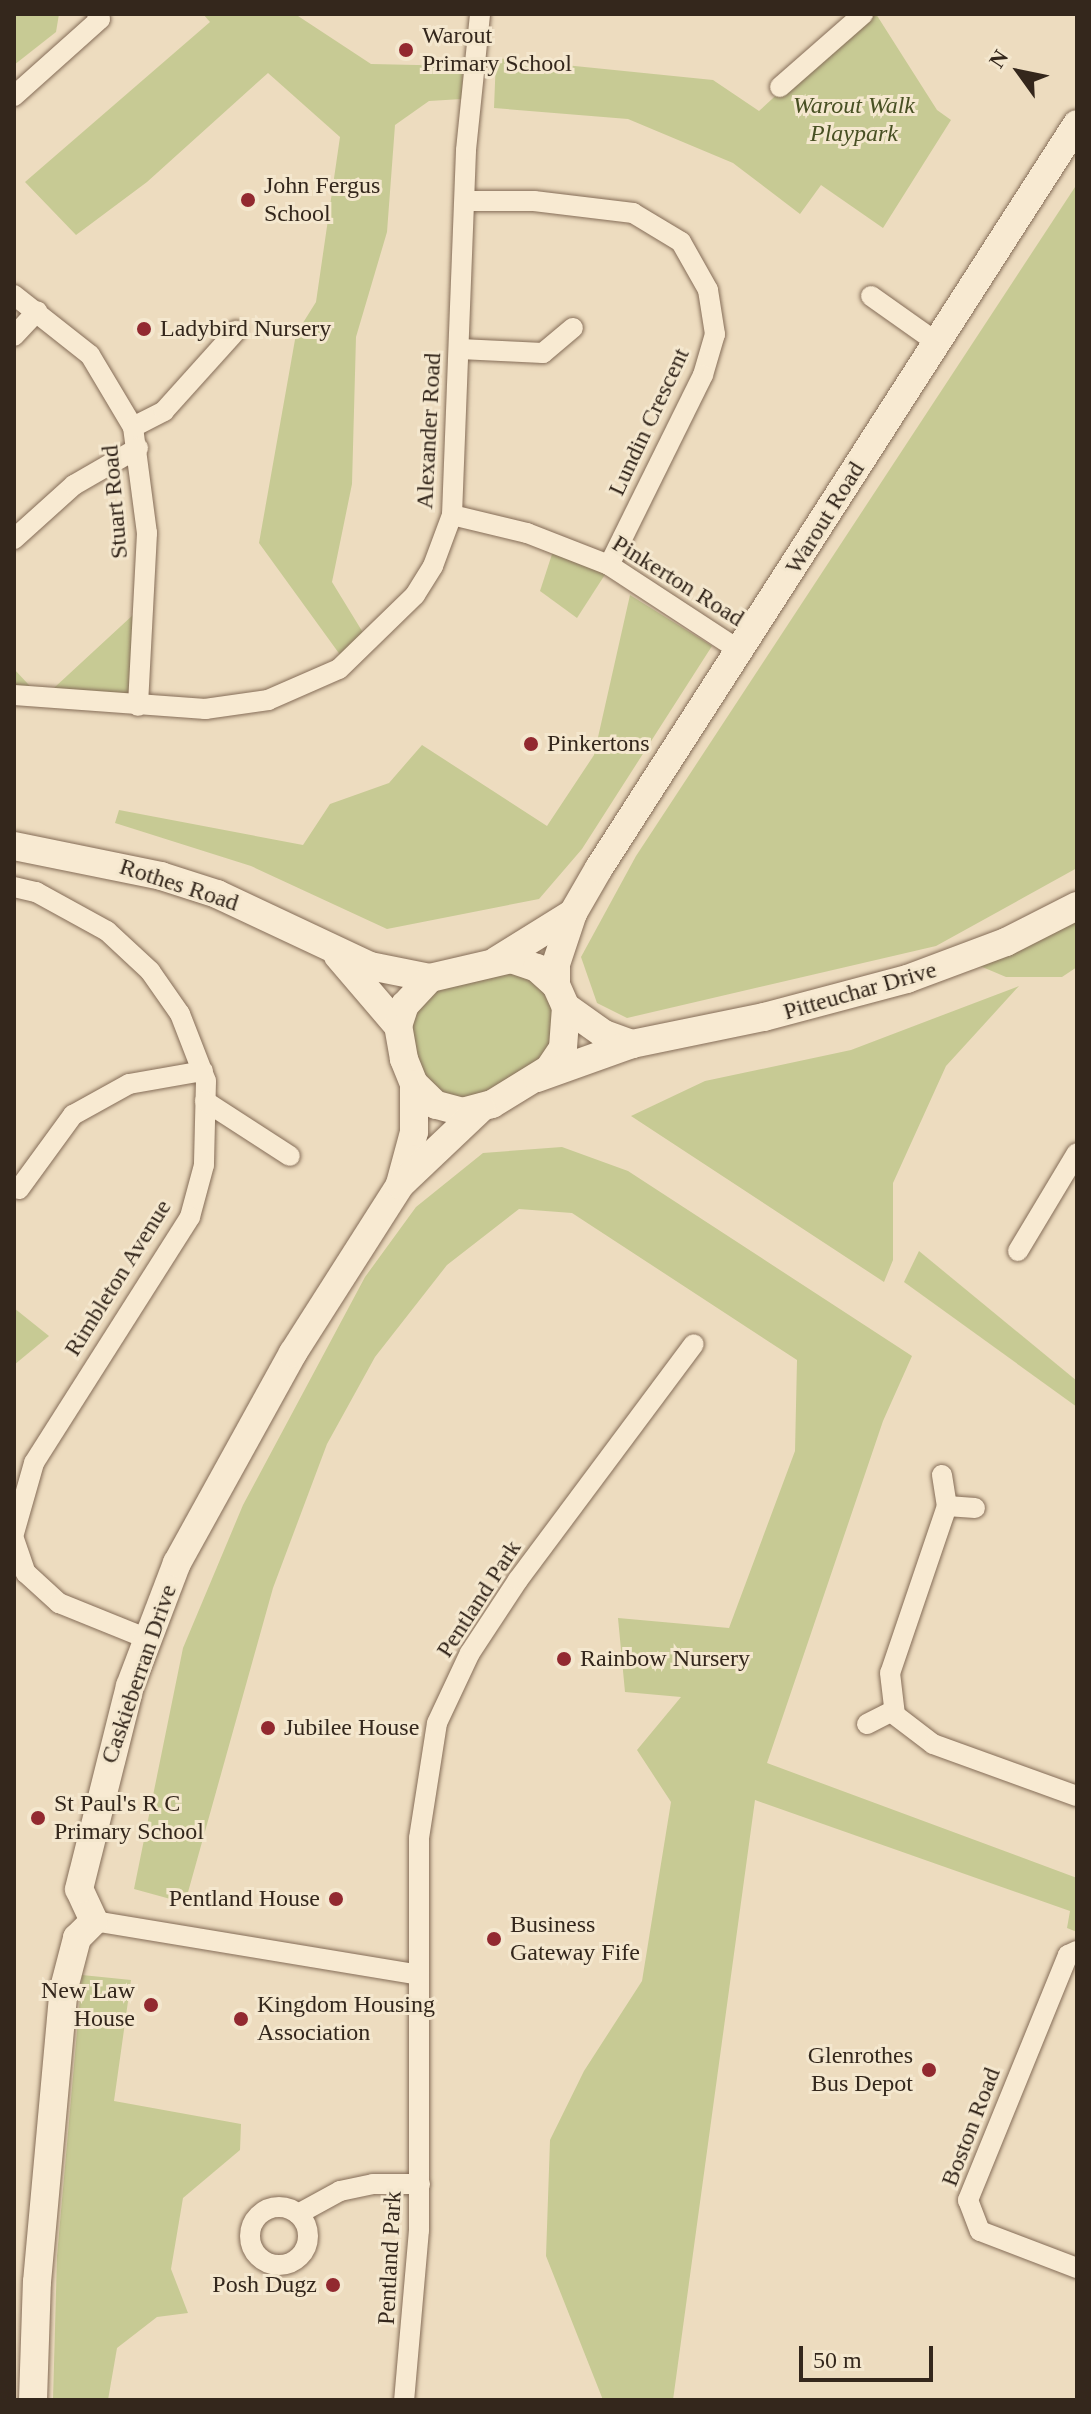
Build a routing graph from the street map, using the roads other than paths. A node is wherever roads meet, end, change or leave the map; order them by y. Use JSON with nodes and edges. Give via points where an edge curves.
{"nodes":[{"id":1,"x":97,"y":14,"type":"edge"},
{"id":2,"x":480,"y":14,"type":"edge"},
{"id":3,"x":863,"y":14,"type":"edge"},
{"id":4,"x":780,"y":87,"type":"dead end"},
{"id":5,"x":14,"y":96,"type":"edge"},
{"id":6,"x":1077,"y":124,"type":"edge"},
{"id":7,"x":465,"y":201,"type":"junction"},
{"id":8,"x":14,"y":295,"type":"edge"},
{"id":9,"x":871,"y":296,"type":"dead end"},
{"id":10,"x":37,"y":311,"type":"junction"},
{"id":11,"x":573,"y":328,"type":"dead end"},
{"id":12,"x":236,"y":331,"type":"dead end"},
{"id":13,"x":14,"y":336,"type":"edge"},
{"id":14,"x":936,"y":342,"type":"junction"},
{"id":15,"x":460,"y":349,"type":"junction"},
{"id":16,"x":133,"y":427,"type":"junction"},
{"id":17,"x":138,"y":448,"type":"junction"},
{"id":18,"x":452,"y":515,"type":"junction"},
{"id":19,"x":14,"y":539,"type":"edge"},
{"id":20,"x":609,"y":565,"type":"junction"},
{"id":21,"x":739,"y":650,"type":"junction"},
{"id":22,"x":14,"y":695,"type":"edge"},
{"id":23,"x":138,"y":706,"type":"junction"},
{"id":24,"x":14,"y":846,"type":"edge"},
{"id":25,"x":14,"y":887,"type":"edge"},
{"id":26,"x":1077,"y":906,"type":"edge"},
{"id":27,"x":573,"y":913,"type":"junction"},
{"id":28,"x":335,"y":953,"type":"junction"},
{"id":29,"x":496,"y":961,"type":"junction"},
{"id":30,"x":430,"y":978,"type":"junction"},
{"id":31,"x":561,"y":996,"type":"junction"},
{"id":32,"x":398,"y":1026,"type":"junction"},
{"id":33,"x":632,"y":1044,"type":"junction"},
{"id":34,"x":203,"y":1071,"type":"junction"},
{"id":35,"x":537,"y":1078,"type":"junction"},
{"id":36,"x":414,"y":1084,"type":"junction"},
{"id":37,"x":205,"y":1101,"type":"junction"},
{"id":38,"x":481,"y":1108,"type":"junction"},
{"id":39,"x":290,"y":1156,"type":"dead end"},
{"id":40,"x":1076,"y":1157,"type":"edge"},
{"id":41,"x":400,"y":1185,"type":"junction"},
{"id":42,"x":19,"y":1189,"type":"dead end"},
{"id":43,"x":1018,"y":1251,"type":"dead end"},
{"id":44,"x":694,"y":1344,"type":"dead end"},
{"id":45,"x":942,"y":1475,"type":"dead end"},
{"id":46,"x":947,"y":1506,"type":"junction"},
{"id":47,"x":975,"y":1508,"type":"dead end"},
{"id":48,"x":14,"y":1536,"type":"edge"},
{"id":49,"x":148,"y":1639,"type":"junction"},
{"id":50,"x":893,"y":1711,"type":"junction"},
{"id":51,"x":867,"y":1724,"type":"dead end"},
{"id":52,"x":1077,"y":1796,"type":"edge"},
{"id":53,"x":94,"y":1921,"type":"junction"},
{"id":54,"x":1077,"y":1951,"type":"edge"},
{"id":55,"x":419,"y":1975,"type":"junction"},
{"id":56,"x":420,"y":2184,"type":"junction"},
{"id":57,"x":298,"y":2214,"type":"dead end"},
{"id":58,"x":1077,"y":2268,"type":"edge"},
{"id":59,"x":33,"y":2400,"type":"edge"},
{"id":60,"x":404,"y":2400,"type":"edge"}],
"edges":[{"from":1,"to":5,"type":"street","via":[[100,19]]},
{"from":2,"to":7,"type":"street","name":"Alexander Road"},
{"from":3,"to":4,"type":"street"},
{"from":6,"to":14,"type":"street","name":"Warout Road"},
{"from":7,"to":15,"type":"street","name":"Alexander Road"},
{"from":7,"to":20,"type":"street","name":"Lundin Crescent","via":[[534,201],[633,213],[681,242],[706,285],[715,334],[703,375]]},
{"from":8,"to":10,"type":"street","name":"Stuart Road"},
{"from":9,"to":14,"type":"street"},
{"from":10,"to":13,"type":"street"},
{"from":10,"to":16,"type":"street","name":"Stuart Road","via":[[90,355]]},
{"from":11,"to":15,"type":"street","via":[[543,353]]},
{"from":12,"to":16,"type":"street","via":[[164,411]]},
{"from":14,"to":21,"type":"street","name":"Warout Road"},
{"from":15,"to":18,"type":"street","name":"Alexander Road"},
{"from":16,"to":17,"type":"street","name":"Stuart Road"},
{"from":17,"to":19,"type":"street","via":[[74,485]]},
{"from":17,"to":23,"type":"street","name":"Stuart Road","via":[[147,533]]},
{"from":18,"to":20,"type":"street","name":"Pinkerton Road","via":[[527,533]]},
{"from":18,"to":23,"type":"street","name":"Alexander Road","via":[[433,566],[415,595],[361,653],[316,683],[236,707]]},
{"from":20,"to":21,"type":"street","name":"Pinkerton Road"},
{"from":21,"to":27,"type":"street","name":"Warout Road"},
{"from":22,"to":23,"type":"street","name":"Alexander Road"},
{"from":24,"to":28,"type":"street","name":"Rothes Road","via":[[128,866],[217,894]]},
{"from":25,"to":34,"type":"street","name":"Rimbleton Avenue","via":[[36,892],[107,931],[150,971],[180,1014]]},
{"from":26,"to":33,"type":"street","name":"Pitteuchar Drive","via":[[1006,942],[907,979],[764,1017]]},
{"from":27,"to":29,"type":"street"},
{"from":27,"to":31,"type":"street","via":[[556,964]]},
{"from":28,"to":30,"type":"street","name":"Rothes Road"},
{"from":28,"to":32,"type":"street"},
{"from":29,"to":30,"type":"street"},
{"from":29,"to":31,"type":"street","via":[[525,962]]},
{"from":30,"to":32,"type":"street","via":[[412,995]]},
{"from":31,"to":33,"type":"street","via":[[604,1034]]},
{"from":31,"to":35,"type":"street","via":[[563,1048]]},
{"from":32,"to":36,"type":"street"},
{"from":33,"to":35,"type":"street","name":"Pitteuchar Drive"},
{"from":34,"to":37,"type":"street","name":"Rimbleton Avenue"},
{"from":34,"to":42,"type":"street","via":[[129,1084],[73,1115]]},
{"from":35,"to":38,"type":"street"},
{"from":36,"to":38,"type":"street","via":[[425,1098],[449,1110]]},
{"from":36,"to":41,"type":"street","name":"Caskieberran Drive","via":[[414,1132]]},
{"from":37,"to":39,"type":"street"},
{"from":37,"to":48,"type":"street","name":"Rimbleton Avenue","via":[[204,1165],[190,1217],[34,1463]]},
{"from":38,"to":41,"type":"street","name":"Caskieberran Drive"},
{"from":40,"to":43,"type":"street"},
{"from":41,"to":49,"type":"street","name":"Caskieberran Drive","via":[[244,1437],[177,1563]]},
{"from":44,"to":55,"type":"street","name":"Pentland Park","via":[[518,1580],[470,1653],[437,1723],[419,1838]]},
{"from":45,"to":46,"type":"street"},
{"from":46,"to":47,"type":"street"},
{"from":46,"to":50,"type":"street","via":[[895,1653],[890,1673]]},
{"from":48,"to":49,"type":"street","name":"Rimbleton Avenue","via":[[26,1573],[59,1603]]},
{"from":49,"to":53,"type":"street","name":"Caskieberran Drive","via":[[116,1727],[84,1859],[79,1889]]},
{"from":50,"to":51,"type":"street"},
{"from":50,"to":52,"type":"street","via":[[933,1744]]},
{"from":53,"to":55,"type":"street"},
{"from":53,"to":59,"type":"street","via":[[77,1938],[64,1988],[39,2254]]},
{"from":54,"to":58,"type":"street","name":"Boston Road","via":[[1068,1955],[968,2200],[980,2231]]},
{"from":55,"to":56,"type":"street","name":"Pentland Park"},
{"from":56,"to":57,"type":"street","via":[[373,2184],[340,2191]]},
{"from":56,"to":60,"type":"street","name":"Pentland Park"}]}
